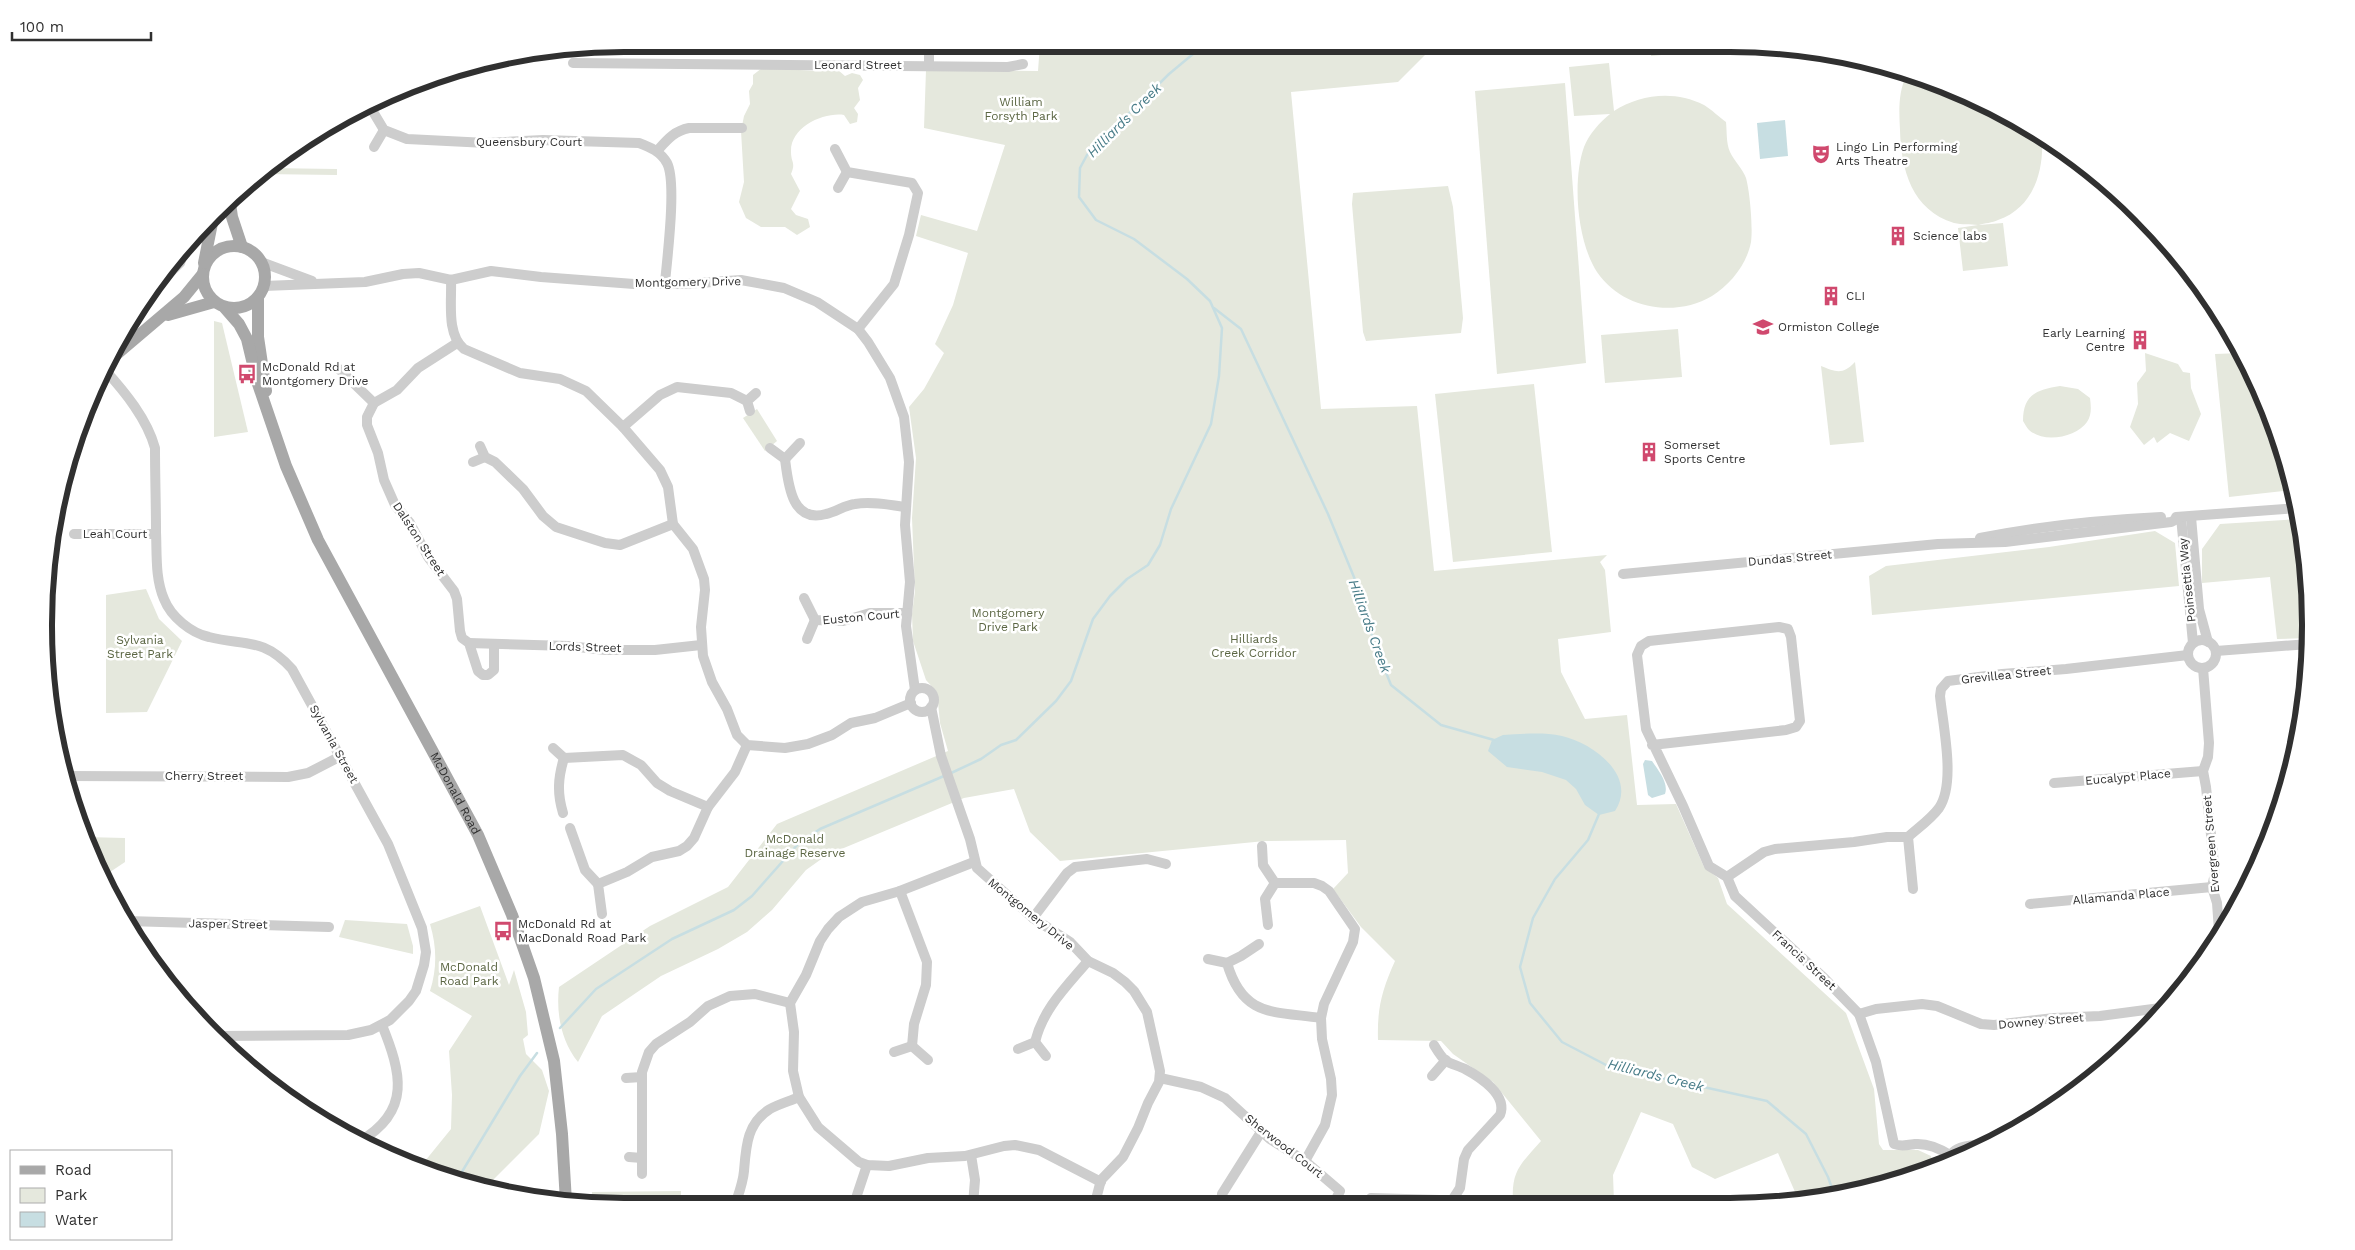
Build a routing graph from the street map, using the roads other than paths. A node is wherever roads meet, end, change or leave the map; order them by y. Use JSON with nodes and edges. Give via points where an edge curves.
{"nodes":[{"id":1,"x":929,"y":52,"type":"edge"},
{"id":2,"x":573,"y":63,"type":"dead end"},
{"id":3,"x":1023,"y":64,"type":"dead end"},
{"id":4,"x":929,"y":66,"type":"junction"},
{"id":5,"x":373,"y":112,"type":"edge"},
{"id":6,"x":742,"y":128,"type":"dead end"},
{"id":7,"x":384,"y":130,"type":"junction"},
{"id":8,"x":374,"y":147,"type":"dead end"},
{"id":9,"x":835,"y":149,"type":"dead end"},
{"id":10,"x":656,"y":150,"type":"junction"},
{"id":11,"x":847,"y":172,"type":"junction"},
{"id":12,"x":838,"y":188,"type":"dead end"},
{"id":13,"x":231,"y":210,"type":"edge"},
{"id":14,"x":210,"y":231,"type":"edge"},
{"id":15,"x":242,"y":247,"type":"junction"},
{"id":16,"x":261,"y":262,"type":"junction"},
{"id":17,"x":202,"y":272,"type":"junction"},
{"id":18,"x":451,"y":280,"type":"junction"},
{"id":19,"x":665,"y":283,"type":"junction"},
{"id":20,"x":320,"y":284,"type":"junction"},
{"id":21,"x":261,"y":291,"type":"junction"},
{"id":22,"x":220,"y":305,"type":"junction"},
{"id":23,"x":158,"y":318,"type":"junction"},
{"id":24,"x":858,"y":329,"type":"junction"},
{"id":25,"x":457,"y":344,"type":"junction"},
{"id":26,"x":125,"y":346,"type":"edge"},
{"id":27,"x":339,"y":369,"type":"dead end"},
{"id":28,"x":110,"y":376,"type":"edge"},
{"id":29,"x":756,"y":393,"type":"dead end"},
{"id":30,"x":747,"y":400,"type":"junction"},
{"id":31,"x":374,"y":403,"type":"junction"},
{"id":32,"x":268,"y":410,"type":"junction"},
{"id":33,"x":750,"y":411,"type":"dead end"},
{"id":34,"x":623,"y":427,"type":"junction"},
{"id":35,"x":800,"y":443,"type":"dead end"},
{"id":36,"x":480,"y":446,"type":"dead end"},
{"id":37,"x":770,"y":448,"type":"dead end"},
{"id":38,"x":485,"y":456,"type":"junction"},
{"id":39,"x":785,"y":459,"type":"junction"},
{"id":40,"x":473,"y":462,"type":"dead end"},
{"id":41,"x":906,"y":507,"type":"junction"},
{"id":42,"x":2290,"y":509,"type":"edge"},
{"id":43,"x":2186,"y":517,"type":"junction"},
{"id":44,"x":673,"y":524,"type":"junction"},
{"id":45,"x":74,"y":534,"type":"dead end"},
{"id":46,"x":156,"y":534,"type":"junction"},
{"id":47,"x":1623,"y":574,"type":"dead end"},
{"id":48,"x":804,"y":598,"type":"dead end"},
{"id":49,"x":907,"y":613,"type":"junction"},
{"id":50,"x":815,"y":620,"type":"junction"},
{"id":51,"x":807,"y":639,"type":"dead end"},
{"id":52,"x":2208,"y":642,"type":"junction"},
{"id":53,"x":469,"y":643,"type":"junction"},
{"id":54,"x":2193,"y":643,"type":"junction"},
{"id":55,"x":494,"y":645,"type":"junction"},
{"id":56,"x":701,"y":645,"type":"junction"},
{"id":57,"x":2301,"y":645,"type":"edge"},
{"id":58,"x":2216,"y":651,"type":"junction"},
{"id":59,"x":2188,"y":655,"type":"junction"},
{"id":60,"x":2202,"y":668,"type":"junction"},
{"id":61,"x":920,"y":689,"type":"junction"},
{"id":62,"x":911,"y":704,"type":"junction"},
{"id":63,"x":931,"y":707,"type":"junction"},
{"id":64,"x":920,"y":712,"type":"junction"},
{"id":65,"x":934,"y":731,"type":"junction"},
{"id":66,"x":747,"y":745,"type":"junction"},
{"id":67,"x":1652,"y":745,"type":"junction"},
{"id":68,"x":553,"y":748,"type":"dead end"},
{"id":69,"x":341,"y":756,"type":"junction"},
{"id":70,"x":564,"y":758,"type":"junction"},
{"id":71,"x":2203,"y":771,"type":"junction"},
{"id":72,"x":73,"y":776,"type":"edge"},
{"id":73,"x":2054,"y":783,"type":"dead end"},
{"id":74,"x":708,"y":807,"type":"junction"},
{"id":75,"x":563,"y":813,"type":"dead end"},
{"id":76,"x":570,"y":828,"type":"dead end"},
{"id":77,"x":1908,"y":837,"type":"junction"},
{"id":78,"x":1262,"y":846,"type":"dead end"},
{"id":79,"x":974,"y":862,"type":"junction"},
{"id":80,"x":1166,"y":864,"type":"dead end"},
{"id":81,"x":1727,"y":877,"type":"junction"},
{"id":82,"x":1274,"y":883,"type":"junction"},
{"id":83,"x":598,"y":884,"type":"junction"},
{"id":84,"x":2212,"y":887,"type":"junction"},
{"id":85,"x":1913,"y":889,"type":"dead end"},
{"id":86,"x":900,"y":891,"type":"junction"},
{"id":87,"x":2030,"y":904,"type":"dead end"},
{"id":88,"x":602,"y":914,"type":"dead end"},
{"id":89,"x":1033,"y":918,"type":"junction"},
{"id":90,"x":135,"y":921,"type":"edge"},
{"id":91,"x":2218,"y":923,"type":"edge"},
{"id":92,"x":1268,"y":925,"type":"dead end"},
{"id":93,"x":329,"y":926,"type":"dead end"},
{"id":94,"x":1259,"y":944,"type":"dead end"},
{"id":95,"x":1208,"y":958,"type":"dead end"},
{"id":96,"x":1088,"y":961,"type":"junction"},
{"id":97,"x":1227,"y":962,"type":"junction"},
{"id":98,"x":790,"y":1003,"type":"junction"},
{"id":99,"x":2154,"y":1009,"type":"edge"},
{"id":100,"x":1859,"y":1014,"type":"junction"},
{"id":101,"x":1321,"y":1018,"type":"junction"},
{"id":102,"x":382,"y":1025,"type":"junction"},
{"id":103,"x":227,"y":1036,"type":"edge"},
{"id":104,"x":1035,"y":1042,"type":"junction"},
{"id":105,"x":1434,"y":1045,"type":"dead end"},
{"id":106,"x":912,"y":1046,"type":"junction"},
{"id":107,"x":1018,"y":1049,"type":"dead end"},
{"id":108,"x":894,"y":1052,"type":"dead end"},
{"id":109,"x":1046,"y":1056,"type":"dead end"},
{"id":110,"x":928,"y":1060,"type":"dead end"},
{"id":111,"x":1446,"y":1060,"type":"junction"},
{"id":112,"x":1432,"y":1076,"type":"dead end"},
{"id":113,"x":642,"y":1077,"type":"junction"},
{"id":114,"x":626,"y":1078,"type":"dead end"},
{"id":115,"x":1160,"y":1078,"type":"junction"},
{"id":116,"x":799,"y":1097,"type":"junction"},
{"id":117,"x":1261,"y":1132,"type":"junction"},
{"id":118,"x":368,"y":1136,"type":"edge"},
{"id":119,"x":1967,"y":1146,"type":"edge"},
{"id":120,"x":1954,"y":1152,"type":"edge"},
{"id":121,"x":971,"y":1155,"type":"junction"},
{"id":122,"x":1944,"y":1156,"type":"edge"},
{"id":123,"x":629,"y":1157,"type":"dead end"},
{"id":124,"x":642,"y":1158,"type":"junction"},
{"id":125,"x":1306,"y":1161,"type":"junction"},
{"id":126,"x":867,"y":1165,"type":"junction"},
{"id":127,"x":642,"y":1174,"type":"dead end"},
{"id":128,"x":1101,"y":1182,"type":"junction"},
{"id":129,"x":566,"y":1194,"type":"edge"},
{"id":130,"x":737,"y":1198,"type":"edge"},
{"id":131,"x":856,"y":1198,"type":"edge"},
{"id":132,"x":974,"y":1198,"type":"edge"},
{"id":133,"x":1097,"y":1198,"type":"edge"},
{"id":134,"x":1222,"y":1198,"type":"edge"},
{"id":135,"x":1336,"y":1198,"type":"edge"},
{"id":136,"x":1454,"y":1198,"type":"edge"}],
"edges":[{"from":1,"to":4,"type":"street"},
{"from":2,"to":4,"type":"street","name":"Leonard Street"},
{"from":3,"to":4,"type":"street","name":"Leonard Street","via":[[1008,67]]},
{"from":5,"to":7,"type":"street"},
{"from":6,"to":10,"type":"street","via":[[680,130]]},
{"from":7,"to":8,"type":"street"},
{"from":7,"to":10,"type":"street","name":"Queensbury Court","via":[[407,139],[488,143],[543,140],[639,142]]},
{"from":9,"to":11,"type":"street"},
{"from":10,"to":19,"type":"street","via":[[670,172],[671,223]]},
{"from":11,"to":12,"type":"street"},
{"from":11,"to":24,"type":"street","via":[[902,180],[912,183],[918,193],[894,284]]},
{"from":13,"to":15,"type":"main road"},
{"from":14,"to":17,"type":"main road"},
{"from":15,"to":16,"type":"main road"},
{"from":15,"to":17,"type":"main road","via":[[223,247],[207,259]]},
{"from":16,"to":20,"type":"street","name":"Montgomery Drive"},
{"from":16,"to":21,"type":"main road","via":[[265,278]]},
{"from":17,"to":22,"type":"main road","via":[[203,286]]},
{"from":17,"to":23,"type":"main road","via":[[184,297]]},
{"from":18,"to":19,"type":"street","name":"Montgomery Drive","via":[[491,271],[634,284]]},
{"from":18,"to":20,"type":"street","name":"Montgomery Drive","via":[[419,273],[365,282]]},
{"from":18,"to":25,"type":"street","via":[[453,330]]},
{"from":19,"to":24,"type":"street","name":"Montgomery Drive","via":[[741,280],[770,284],[809,298]]},
{"from":20,"to":21,"type":"street","name":"Montgomery Drive"},
{"from":21,"to":22,"type":"main road","via":[[243,307]]},
{"from":21,"to":32,"type":"main road","name":"McDonald Road","via":[[258,337]]},
{"from":22,"to":23,"type":"main road","via":[[177,311]]},
{"from":22,"to":32,"type":"main road","name":"McDonald Road","via":[[239,324],[247,339]]},
{"from":23,"to":26,"type":"main road"},
{"from":24,"to":41,"type":"street","name":"Montgomery Drive","via":[[887,372],[904,417],[909,462]]},
{"from":25,"to":31,"type":"street","via":[[418,368],[397,390]]},
{"from":25,"to":34,"type":"street","via":[[513,371],[560,379],[577,386],[597,400]]},
{"from":27,"to":31,"type":"street"},
{"from":28,"to":46,"type":"street","name":"Sylvania Street","via":[[152,437],[155,448]]},
{"from":29,"to":30,"type":"street"},
{"from":30,"to":33,"type":"street"},
{"from":30,"to":34,"type":"street","via":[[731,393],[677,387],[660,395]]},
{"from":31,"to":53,"type":"street","name":"Dalston Street","via":[[367,425],[376,444],[384,480],[395,505],[454,591],[462,638]]},
{"from":32,"to":129,"type":"main road","name":"McDonald Road","via":[[286,466],[318,540],[478,836],[501,887],[528,959],[554,1062]]},
{"from":34,"to":44,"type":"street","via":[[660,470],[668,487]]},
{"from":35,"to":39,"type":"street"},
{"from":36,"to":38,"type":"street"},
{"from":37,"to":39,"type":"street"},
{"from":38,"to":40,"type":"street"},
{"from":38,"to":44,"type":"street","via":[[524,489],[549,522],[565,530],[620,545]]},
{"from":39,"to":41,"type":"street","via":[[793,500],[806,513],[815,516],[865,503]]},
{"from":41,"to":49,"type":"street","name":"Montgomery Drive","via":[[904,526],[910,582]]},
{"from":42,"to":43,"type":"street","name":"Dundas Street"},
{"from":43,"to":47,"type":"street","name":"Dundas Street","via":[[2171,522],[2005,542],[1958,543]]},
{"from":43,"to":52,"type":"street","name":"Poinsettia Way","via":[[2199,609]]},
{"from":43,"to":54,"type":"street","name":"Poinsettia Way"},
{"from":44,"to":56,"type":"street","via":[[693,549],[704,579]]},
{"from":45,"to":46,"type":"street","name":"Leah Court"},
{"from":46,"to":69,"type":"street","name":"Sylvania Street","via":[[160,588],[172,613],[182,623],[208,637],[253,643],[285,662],[298,677]]},
{"from":48,"to":50,"type":"street","name":"Euston Court"},
{"from":49,"to":50,"type":"street","name":"Euston Court","via":[[870,613],[843,621]]},
{"from":49,"to":61,"type":"street","name":"Montgomery Drive","via":[[906,626]]},
{"from":50,"to":51,"type":"street","name":"Euston Court"},
{"from":52,"to":54,"type":"street","via":[[2200,640]]},
{"from":52,"to":58,"type":"street"},
{"from":53,"to":55,"type":"street","name":"Lords Street"},
{"from":53,"to":55,"type":"street","name":"Dalston Street","via":[[478,671],[483,675],[494,670]]},
{"from":54,"to":59,"type":"street"},
{"from":55,"to":56,"type":"street","name":"Lords Street","via":[[606,650],[655,650]]},
{"from":56,"to":66,"type":"street","via":[[712,682],[738,735]]},
{"from":57,"to":58,"type":"street"},
{"from":58,"to":60,"type":"street","via":[[2212,665]]},
{"from":59,"to":60,"type":"street","via":[[2192,665]]},
{"from":59,"to":77,"type":"street","name":"Grevillea Street","via":[[1948,681],[1940,696],[1948,772],[1944,798],[1932,815]]},
{"from":60,"to":71,"type":"street","name":"Evergreen Street","via":[[2209,743]]},
{"from":61,"to":62,"type":"street","via":[[910,698]]},
{"from":61,"to":63,"type":"street","via":[[928,690],[934,698]]},
{"from":62,"to":64,"type":"street"},
{"from":62,"to":66,"type":"street","via":[[851,724],[808,744],[785,748]]},
{"from":63,"to":64,"type":"street"},
{"from":63,"to":65,"type":"street","name":"Montgomery Drive"},
{"from":64,"to":65,"type":"street","name":"Montgomery Drive"},
{"from":65,"to":79,"type":"street","name":"Montgomery Drive","via":[[970,839]]},
{"from":66,"to":74,"type":"street","via":[[735,772]]},
{"from":67,"to":67,"type":"street","name":"Francis Street","via":[[1796,727],[1800,721],[1788,629],[1779,627],[1649,641],[1641,646],[1637,655],[1644,720]]},
{"from":67,"to":81,"type":"street","name":"Francis Street","via":[[1709,866]]},
{"from":68,"to":70,"type":"street"},
{"from":69,"to":72,"type":"street","name":"Cherry Street","via":[[308,773],[288,777]]},
{"from":69,"to":102,"type":"street","name":"Sylvania Street","via":[[388,844],[424,937],[424,965],[416,991],[400,1011]]},
{"from":70,"to":74,"type":"street","via":[[623,755],[641,765],[657,783],[670,791]]},
{"from":70,"to":75,"type":"street","via":[[556,801]]},
{"from":71,"to":73,"type":"street","name":"Eucalypt Place"},
{"from":71,"to":84,"type":"street","name":"Evergreen Street","via":[[2215,873]]},
{"from":74,"to":83,"type":"street","via":[[687,846],[652,857]]},
{"from":76,"to":83,"type":"street","via":[[571,840],[585,870]]},
{"from":77,"to":81,"type":"street","via":[[1775,849],[1764,852]]},
{"from":77,"to":85,"type":"street"},
{"from":78,"to":82,"type":"street","via":[[1263,865]]},
{"from":79,"to":86,"type":"street"},
{"from":79,"to":89,"type":"street","name":"Montgomery Drive","via":[[989,881]]},
{"from":80,"to":89,"type":"street","via":[[1147,859],[1074,868],[1067,872]]},
{"from":81,"to":100,"type":"street","name":"Francis Street","via":[[1734,896]]},
{"from":82,"to":92,"type":"street","via":[[1265,899]]},
{"from":82,"to":101,"type":"street","via":[[1322,886],[1355,929],[1354,942],[1324,1004]]},
{"from":83,"to":88,"type":"street"},
{"from":84,"to":87,"type":"street","name":"Allamanda Place"},
{"from":84,"to":91,"type":"street","name":"Evergreen Street"},
{"from":86,"to":98,"type":"street","via":[[862,902],[838,917],[820,940],[806,976]]},
{"from":86,"to":106,"type":"street","via":[[927,962],[926,985],[914,1024]]},
{"from":89,"to":96,"type":"street","name":"Montgomery Drive","via":[[1070,942]]},
{"from":90,"to":93,"type":"street","name":"Jasper Street"},
{"from":94,"to":97,"type":"street"},
{"from":95,"to":97,"type":"street"},
{"from":96,"to":104,"type":"street","via":[[1047,1010]]},
{"from":96,"to":115,"type":"street","name":"Montgomery Drive","via":[[1125,982],[1141,1001],[1150,1022]]},
{"from":97,"to":101,"type":"street","via":[[1231,978],[1249,1001],[1259,1008],[1280,1014]]},
{"from":98,"to":113,"type":"street","via":[[755,994],[719,1000],[656,1044],[646,1060]]},
{"from":98,"to":116,"type":"street","via":[[794,1032],[793,1071]]},
{"from":99,"to":100,"type":"street","name":"Downey Street","via":[[1994,1025],[1981,1024],[1938,1006],[1922,1004],[1876,1008]]},
{"from":100,"to":122,"type":"street","name":"Francis Street","via":[[1876,1062],[1894,1144],[1931,1145]]},
{"from":101,"to":125,"type":"street","via":[[1332,1095],[1325,1125]]},
{"from":102,"to":103,"type":"street","name":"Sylvania Street","via":[[348,1035]]},
{"from":102,"to":118,"type":"street","via":[[398,1070],[397,1096],[386,1119]]},
{"from":104,"to":107,"type":"street"},
{"from":104,"to":109,"type":"street"},
{"from":105,"to":111,"type":"street"},
{"from":106,"to":108,"type":"street"},
{"from":106,"to":110,"type":"street"},
{"from":111,"to":112,"type":"street"},
{"from":111,"to":136,"type":"street","via":[[1478,1077],[1494,1091],[1503,1108],[1468,1150],[1460,1188]]},
{"from":113,"to":114,"type":"street"},
{"from":113,"to":124,"type":"street"},
{"from":115,"to":117,"type":"street","name":"Sherwood Court","via":[[1214,1091],[1235,1105]]},
{"from":115,"to":128,"type":"street","via":[[1127,1151]]},
{"from":116,"to":126,"type":"street","via":[[818,1127],[859,1162]]},
{"from":116,"to":130,"type":"street","via":[[771,1109],[751,1130]]},
{"from":117,"to":125,"type":"street","name":"Sherwood Court"},
{"from":117,"to":134,"type":"street"},
{"from":119,"to":120,"type":"street"},
{"from":121,"to":126,"type":"street","via":[[928,1158],[889,1166]]},
{"from":121,"to":128,"type":"street","via":[[1004,1146],[1027,1146]]},
{"from":121,"to":132,"type":"street","via":[[975,1180]]},
{"from":123,"to":124,"type":"street"},
{"from":124,"to":127,"type":"street"},
{"from":125,"to":135,"type":"street","name":"Sherwood Court","via":[[1340,1190]]},
{"from":126,"to":131,"type":"street"},
{"from":128,"to":133,"type":"street"}]}
